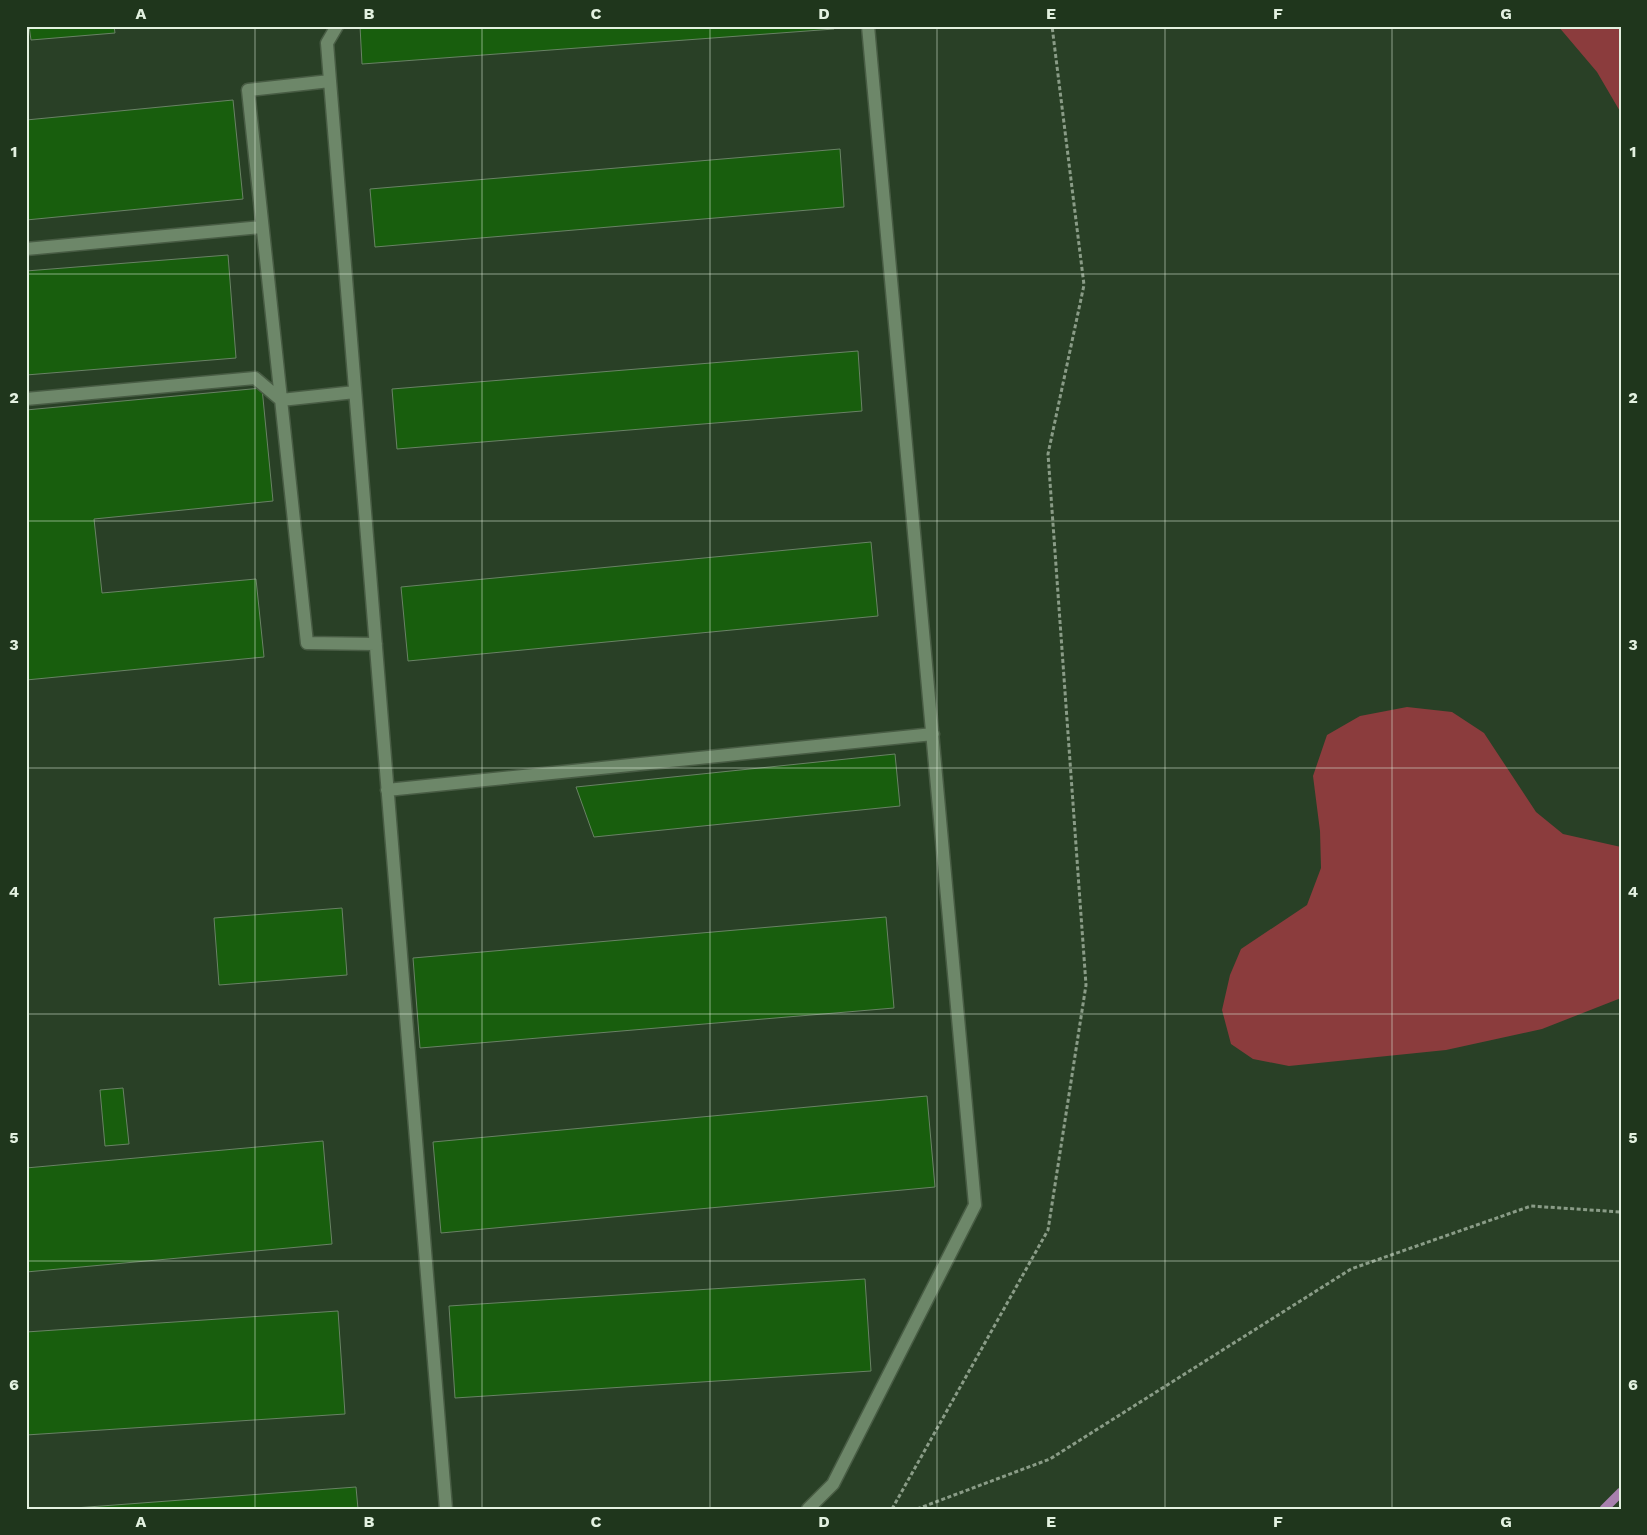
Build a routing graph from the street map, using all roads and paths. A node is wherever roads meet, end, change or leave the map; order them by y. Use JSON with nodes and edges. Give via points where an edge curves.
{"nodes":[{"id":1,"x":337,"y":26,"type":"edge"},
{"id":2,"x":868,"y":26,"type":"edge"},
{"id":3,"x":1052,"y":26,"type":"edge"},
{"id":4,"x":330,"y":81,"type":"junction"},
{"id":5,"x":262,"y":227,"type":"junction"},
{"id":6,"x":26,"y":249,"type":"edge"},
{"id":7,"x":356,"y":392,"type":"junction"},
{"id":8,"x":26,"y":400,"type":"edge"},
{"id":9,"x":280,"y":400,"type":"junction"},
{"id":10,"x":376,"y":644,"type":"junction"},
{"id":11,"x":933,"y":734,"type":"junction"},
{"id":12,"x":387,"y":790,"type":"junction"},
{"id":13,"x":1621,"y":1212,"type":"edge"},
{"id":14,"x":446,"y":1509,"type":"edge"},
{"id":15,"x":808,"y":1509,"type":"edge"},
{"id":16,"x":892,"y":1509,"type":"edge"},
{"id":17,"x":917,"y":1509,"type":"edge"}],
"edges":[{"from":1,"to":4,"type":"lane","via":[[327,43]]},
{"from":2,"to":11,"type":"lane"},
{"from":3,"to":16,"type":"path","via":[[1084,285],[1048,454],[1086,985],[1048,1230]]},
{"from":4,"to":5,"type":"lane","via":[[248,90]]},
{"from":4,"to":7,"type":"lane"},
{"from":5,"to":6,"type":"lane"},
{"from":5,"to":9,"type":"lane"},
{"from":7,"to":9,"type":"lane"},
{"from":7,"to":10,"type":"lane"},
{"from":8,"to":9,"type":"lane","via":[[254,378]]},
{"from":9,"to":10,"type":"lane","via":[[307,643]]},
{"from":10,"to":12,"type":"lane"},
{"from":11,"to":12,"type":"lane"},
{"from":11,"to":15,"type":"lane","via":[[975,1205],[833,1484]]},
{"from":12,"to":14,"type":"lane"},
{"from":13,"to":17,"type":"path","via":[[1531,1206],[1352,1269],[1050,1459]]}]}
